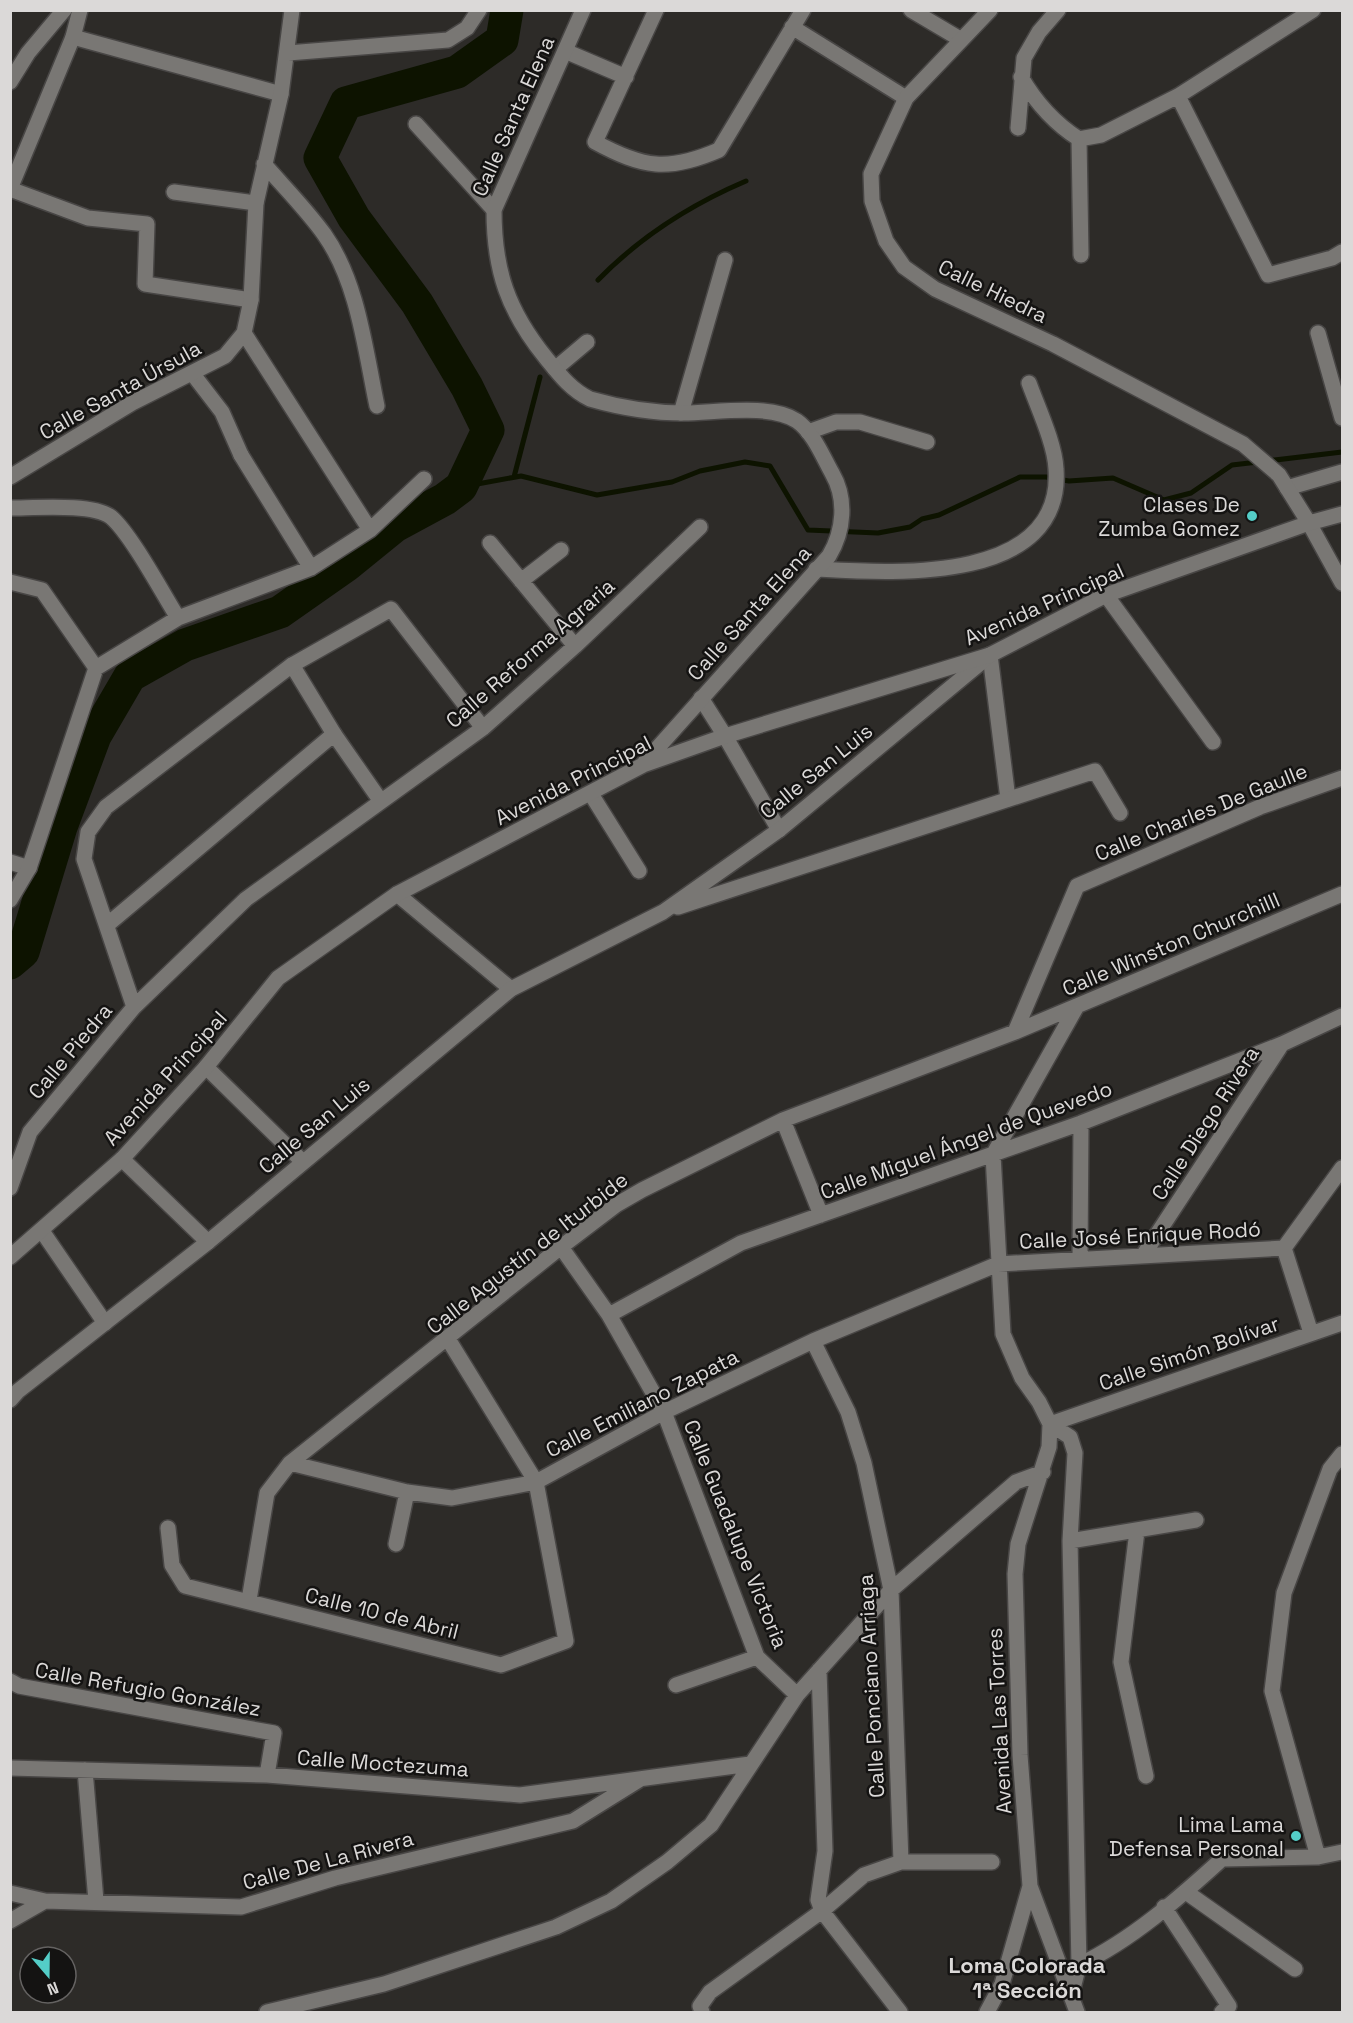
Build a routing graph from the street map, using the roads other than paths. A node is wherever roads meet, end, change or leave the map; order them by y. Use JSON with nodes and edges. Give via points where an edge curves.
{"nodes":[{"id":1,"x":64,"y":10,"type":"edge"},
{"id":2,"x":80,"y":10,"type":"edge"},
{"id":3,"x":292,"y":10,"type":"edge"},
{"id":4,"x":479,"y":10,"type":"edge"},
{"id":5,"x":583,"y":10,"type":"edge"},
{"id":6,"x":656,"y":10,"type":"edge"},
{"id":7,"x":803,"y":10,"type":"edge"},
{"id":8,"x":911,"y":10,"type":"edge"},
{"id":9,"x":990,"y":10,"type":"edge"},
{"id":10,"x":1058,"y":10,"type":"edge"},
{"id":11,"x":1313,"y":10,"type":"edge"},
{"id":12,"x":792,"y":27,"type":"junction"},
{"id":13,"x":73,"y":37,"type":"junction"},
{"id":14,"x":960,"y":39,"type":"junction"},
{"id":15,"x":565,"y":51,"type":"junction"},
{"id":16,"x":288,"y":53,"type":"junction"},
{"id":17,"x":626,"y":77,"type":"junction"},
{"id":18,"x":1022,"y":78,"type":"junction"},
{"id":19,"x":10,"y":82,"type":"edge"},
{"id":20,"x":281,"y":94,"type":"junction"},
{"id":21,"x":1178,"y":96,"type":"junction"},
{"id":22,"x":906,"y":98,"type":"junction"},
{"id":23,"x":416,"y":124,"type":"dead end"},
{"id":24,"x":1018,"y":128,"type":"dead end"},
{"id":25,"x":1079,"y":139,"type":"junction"},
{"id":26,"x":264,"y":164,"type":"junction"},
{"id":27,"x":10,"y":189,"type":"edge"},
{"id":28,"x":174,"y":192,"type":"dead end"},
{"id":29,"x":256,"y":203,"type":"junction"},
{"id":30,"x":494,"y":210,"type":"junction"},
{"id":31,"x":1342,"y":252,"type":"edge"},
{"id":32,"x":1081,"y":255,"type":"dead end"},
{"id":33,"x":725,"y":260,"type":"dead end"},
{"id":34,"x":251,"y":300,"type":"junction"},
{"id":35,"x":244,"y":333,"type":"junction"},
{"id":36,"x":1318,"y":333,"type":"dead end"},
{"id":37,"x":587,"y":342,"type":"dead end"},
{"id":38,"x":555,"y":369,"type":"junction"},
{"id":39,"x":192,"y":373,"type":"junction"},
{"id":40,"x":1029,"y":382,"type":"dead end"},
{"id":41,"x":377,"y":406,"type":"dead end"},
{"id":42,"x":681,"y":413,"type":"junction"},
{"id":43,"x":1342,"y":418,"type":"edge"},
{"id":44,"x":808,"y":432,"type":"junction"},
{"id":45,"x":927,"y":442,"type":"dead end"},
{"id":46,"x":1342,"y":472,"type":"edge"},
{"id":47,"x":10,"y":477,"type":"edge"},
{"id":48,"x":424,"y":480,"type":"dead end"},
{"id":49,"x":1283,"y":481,"type":"junction"},
{"id":50,"x":10,"y":508,"type":"edge"},
{"id":51,"x":1342,"y":514,"type":"edge"},
{"id":52,"x":1309,"y":523,"type":"junction"},
{"id":53,"x":700,"y":527,"type":"dead end"},
{"id":54,"x":370,"y":530,"type":"junction"},
{"id":55,"x":490,"y":543,"type":"dead end"},
{"id":56,"x":561,"y":550,"type":"dead end"},
{"id":57,"x":311,"y":568,"type":"junction"},
{"id":58,"x":816,"y":569,"type":"junction"},
{"id":59,"x":521,"y":581,"type":"junction"},
{"id":60,"x":10,"y":582,"type":"edge"},
{"id":61,"x":1342,"y":583,"type":"edge"},
{"id":62,"x":1106,"y":595,"type":"junction"},
{"id":63,"x":178,"y":618,"type":"junction"},
{"id":64,"x":575,"y":646,"type":"junction"},
{"id":65,"x":990,"y":655,"type":"junction"},
{"id":66,"x":292,"y":665,"type":"junction"},
{"id":67,"x":96,"y":668,"type":"junction"},
{"id":68,"x":701,"y":698,"type":"junction"},
{"id":69,"x":483,"y":728,"type":"junction"},
{"id":70,"x":334,"y":734,"type":"junction"},
{"id":71,"x":725,"y":736,"type":"junction"},
{"id":72,"x":1213,"y":742,"type":"dead end"},
{"id":73,"x":643,"y":765,"type":"junction"},
{"id":74,"x":1342,"y":778,"type":"edge"},
{"id":75,"x":591,"y":794,"type":"junction"},
{"id":76,"x":1008,"y":799,"type":"junction"},
{"id":77,"x":380,"y":800,"type":"junction"},
{"id":78,"x":1120,"y":813,"type":"dead end"},
{"id":79,"x":779,"y":830,"type":"junction"},
{"id":80,"x":10,"y":862,"type":"edge"},
{"id":81,"x":29,"y":868,"type":"junction"},
{"id":82,"x":639,"y":871,"type":"dead end"},
{"id":83,"x":397,"y":894,"type":"junction"},
{"id":84,"x":1342,"y":894,"type":"edge"},
{"id":85,"x":10,"y":900,"type":"edge"},
{"id":86,"x":663,"y":912,"type":"junction"},
{"id":87,"x":107,"y":925,"type":"junction"},
{"id":88,"x":512,"y":989,"type":"junction"},
{"id":89,"x":1077,"y":1006,"type":"junction"},
{"id":90,"x":134,"y":1007,"type":"junction"},
{"id":91,"x":1342,"y":1016,"type":"edge"},
{"id":92,"x":1015,"y":1032,"type":"junction"},
{"id":93,"x":1282,"y":1044,"type":"junction"},
{"id":94,"x":206,"y":1067,"type":"junction"},
{"id":95,"x":783,"y":1120,"type":"junction"},
{"id":96,"x":1081,"y":1123,"type":"junction"},
{"id":97,"x":993,"y":1155,"type":"junction"},
{"id":98,"x":122,"y":1159,"type":"junction"},
{"id":99,"x":302,"y":1161,"type":"junction"},
{"id":100,"x":1342,"y":1168,"type":"edge"},
{"id":101,"x":10,"y":1188,"type":"edge"},
{"id":102,"x":821,"y":1215,"type":"junction"},
{"id":103,"x":42,"y":1231,"type":"junction"},
{"id":104,"x":208,"y":1242,"type":"junction"},
{"id":105,"x":561,"y":1247,"type":"junction"},
{"id":106,"x":1284,"y":1248,"type":"junction"},
{"id":107,"x":1144,"y":1254,"type":"junction"},
{"id":108,"x":10,"y":1257,"type":"edge"},
{"id":109,"x":1080,"y":1258,"type":"junction"},
{"id":110,"x":998,"y":1264,"type":"junction"},
{"id":111,"x":609,"y":1315,"type":"junction"},
{"id":112,"x":105,"y":1323,"type":"junction"},
{"id":113,"x":1342,"y":1323,"type":"edge"},
{"id":114,"x":1311,"y":1333,"type":"junction"},
{"id":115,"x":448,"y":1340,"type":"junction"},
{"id":116,"x":813,"y":1341,"type":"junction"},
{"id":117,"x":12,"y":1392,"type":"edge"},
{"id":118,"x":664,"y":1412,"type":"junction"},
{"id":119,"x":1050,"y":1424,"type":"junction"},
{"id":120,"x":1342,"y":1454,"type":"edge"},
{"id":121,"x":290,"y":1463,"type":"junction"},
{"id":122,"x":1043,"y":1472,"type":"junction"},
{"id":123,"x":536,"y":1482,"type":"junction"},
{"id":124,"x":407,"y":1492,"type":"junction"},
{"id":125,"x":1196,"y":1520,"type":"dead end"},
{"id":126,"x":168,"y":1528,"type":"dead end"},
{"id":127,"x":1137,"y":1531,"type":"junction"},
{"id":128,"x":1070,"y":1541,"type":"junction"},
{"id":129,"x":396,"y":1544,"type":"dead end"},
{"id":130,"x":891,"y":1590,"type":"junction"},
{"id":131,"x":249,"y":1600,"type":"junction"},
{"id":132,"x":757,"y":1657,"type":"junction"},
{"id":133,"x":819,"y":1670,"type":"junction"},
{"id":134,"x":10,"y":1681,"type":"edge"},
{"id":135,"x":675,"y":1685,"type":"dead end"},
{"id":136,"x":797,"y":1695,"type":"junction"},
{"id":137,"x":750,"y":1764,"type":"junction"},
{"id":138,"x":10,"y":1768,"type":"edge"},
{"id":139,"x":85,"y":1770,"type":"junction"},
{"id":140,"x":267,"y":1775,"type":"junction"},
{"id":141,"x":645,"y":1776,"type":"junction"},
{"id":142,"x":1146,"y":1776,"type":"dead end"},
{"id":143,"x":1342,"y":1852,"type":"edge"},
{"id":144,"x":1318,"y":1857,"type":"junction"},
{"id":145,"x":901,"y":1862,"type":"junction"},
{"id":146,"x":992,"y":1862,"type":"dead end"},
{"id":147,"x":1030,"y":1886,"type":"junction"},
{"id":148,"x":1186,"y":1892,"type":"junction"},
{"id":149,"x":10,"y":1893,"type":"edge"},
{"id":150,"x":96,"y":1900,"type":"junction"},
{"id":151,"x":45,"y":1901,"type":"junction"},
{"id":152,"x":1164,"y":1907,"type":"junction"},
{"id":153,"x":822,"y":1911,"type":"junction"},
{"id":154,"x":10,"y":1921,"type":"edge"},
{"id":155,"x":1079,"y":1965,"type":"junction"},
{"id":156,"x":1295,"y":1969,"type":"dead end"},
{"id":157,"x":1071,"y":1996,"type":"junction"},
{"id":158,"x":701,"y":2009,"type":"edge"},
{"id":159,"x":267,"y":2013,"type":"edge"},
{"id":160,"x":900,"y":2013,"type":"edge"},
{"id":161,"x":987,"y":2013,"type":"edge"},
{"id":162,"x":1077,"y":2013,"type":"edge"},
{"id":163,"x":1222,"y":2013,"type":"edge"}],
"edges":[{"from":1,"to":19,"type":"street"},
{"from":2,"to":13,"type":"street"},
{"from":3,"to":16,"type":"street"},
{"from":4,"to":16,"type":"street","via":[[467,27],[448,40]]},
{"from":5,"to":15,"type":"street","name":"Calle Santa Elena"},
{"from":6,"to":17,"type":"street"},
{"from":7,"to":12,"type":"street"},
{"from":8,"to":14,"type":"street"},
{"from":9,"to":14,"type":"street","name":"Calle Hiedra"},
{"from":10,"to":18,"type":"street","via":[[1024,58]]},
{"from":11,"to":21,"type":"street"},
{"from":12,"to":17,"type":"street","via":[[719,150],[704,157],[657,166],[624,158],[596,142]]},
{"from":12,"to":22,"type":"street"},
{"from":13,"to":20,"type":"street"},
{"from":13,"to":27,"type":"street"},
{"from":14,"to":22,"type":"street","name":"Calle Hiedra"},
{"from":15,"to":17,"type":"street"},
{"from":15,"to":30,"type":"street","name":"Calle Santa Elena"},
{"from":16,"to":20,"type":"street"},
{"from":18,"to":24,"type":"street"},
{"from":18,"to":25,"type":"street","via":[[1035,100],[1062,128]]},
{"from":20,"to":26,"type":"street"},
{"from":21,"to":25,"type":"street","via":[[1101,135]]},
{"from":21,"to":31,"type":"street","via":[[1268,275]]},
{"from":22,"to":49,"type":"street","name":"Calle Hiedra","via":[[871,174],[872,201],[886,242],[904,267],[935,289],[1053,344],[1243,444]]},
{"from":23,"to":30,"type":"street"},
{"from":25,"to":32,"type":"street"},
{"from":26,"to":29,"type":"street"},
{"from":26,"to":41,"type":"street","via":[[325,235],[340,265],[356,309]]},
{"from":27,"to":34,"type":"street","via":[[88,218],[147,224],[145,284]]},
{"from":28,"to":29,"type":"street"},
{"from":29,"to":34,"type":"street"},
{"from":30,"to":38,"type":"street","name":"Calle Santa Elena","via":[[494,245],[504,290],[529,337]]},
{"from":33,"to":42,"type":"street"},
{"from":34,"to":35,"type":"street"},
{"from":35,"to":39,"type":"street","name":"Calle Santa Úrsula","via":[[225,356]]},
{"from":35,"to":54,"type":"street"},
{"from":36,"to":43,"type":"street"},
{"from":37,"to":38,"type":"street"},
{"from":38,"to":42,"type":"street","name":"Calle Santa Elena","via":[[577,392],[590,399]]},
{"from":39,"to":47,"type":"street","name":"Calle Santa Úrsula","via":[[132,403]]},
{"from":39,"to":57,"type":"street","via":[[222,412],[241,455]]},
{"from":40,"to":58,"type":"street","via":[[1056,469],[1054,498],[1030,537],[963,567],[901,573]]},
{"from":42,"to":44,"type":"street","name":"Calle Santa Elena","via":[[761,411],[796,421]]},
{"from":44,"to":45,"type":"street","via":[[836,422],[860,422]]},
{"from":44,"to":58,"type":"street","name":"Calle Santa Elena","via":[[837,482],[843,512],[835,545]]},
{"from":46,"to":49,"type":"street"},
{"from":48,"to":54,"type":"street"},
{"from":49,"to":52,"type":"street","name":"Calle Hiedra"},
{"from":50,"to":63,"type":"street","via":[[90,509],[110,516]]},
{"from":51,"to":52,"type":"street","name":"Avenida Principal"},
{"from":52,"to":61,"type":"street","name":"Calle Hiedra"},
{"from":52,"to":62,"type":"street","name":"Avenida Principal"},
{"from":53,"to":64,"type":"street","name":"Calle Reforma Agraria"},
{"from":54,"to":57,"type":"street"},
{"from":55,"to":59,"type":"street"},
{"from":56,"to":59,"type":"street"},
{"from":57,"to":63,"type":"street"},
{"from":58,"to":68,"type":"street","name":"Calle Santa Elena"},
{"from":59,"to":64,"type":"street"},
{"from":60,"to":67,"type":"street","via":[[42,590]]},
{"from":62,"to":65,"type":"street","name":"Avenida Principal"},
{"from":62,"to":72,"type":"street"},
{"from":63,"to":67,"type":"street"},
{"from":64,"to":69,"type":"street","name":"Calle Reforma Agraria"},
{"from":65,"to":71,"type":"street","name":"Avenida Principal"},
{"from":65,"to":76,"type":"street"},
{"from":65,"to":79,"type":"street","name":"Calle San Luis"},
{"from":66,"to":69,"type":"street","via":[[391,609]]},
{"from":66,"to":70,"type":"street"},
{"from":66,"to":87,"type":"street","via":[[106,807],[88,832],[84,859]]},
{"from":67,"to":81,"type":"street"},
{"from":68,"to":71,"type":"street"},
{"from":68,"to":73,"type":"street","name":"Calle Santa Elena"},
{"from":69,"to":77,"type":"street","name":"Calle Reforma Agraria"},
{"from":70,"to":77,"type":"street"},
{"from":70,"to":87,"type":"street"},
{"from":71,"to":73,"type":"street","name":"Avenida Principal"},
{"from":71,"to":79,"type":"street"},
{"from":73,"to":75,"type":"street","name":"Avenida Principal"},
{"from":74,"to":92,"type":"street","name":"Calle Charles De Gaulle","via":[[1260,807],[1077,886]]},
{"from":75,"to":82,"type":"street"},
{"from":75,"to":83,"type":"street","name":"Avenida Principal"},
{"from":76,"to":78,"type":"street","name":"Calle San Luis","via":[[1095,771]]},
{"from":76,"to":86,"type":"street","name":"Calle San Luis"},
{"from":77,"to":90,"type":"street","name":"Calle Reforma Agraria","via":[[246,899]]},
{"from":79,"to":86,"type":"street","name":"Calle San Luis"},
{"from":80,"to":81,"type":"street"},
{"from":81,"to":85,"type":"street"},
{"from":83,"to":88,"type":"street"},
{"from":83,"to":94,"type":"street","name":"Avenida Principal","via":[[278,978]]},
{"from":84,"to":89,"type":"street","name":"Calle Winston Churchilll"},
{"from":86,"to":88,"type":"street","name":"Calle San Luis"},
{"from":87,"to":90,"type":"street"},
{"from":88,"to":99,"type":"street","name":"Calle San Luis"},
{"from":89,"to":92,"type":"street","name":"Calle Winston Churchilll"},
{"from":89,"to":97,"type":"street"},
{"from":90,"to":101,"type":"street","name":"Calle Piedra","via":[[30,1132]]},
{"from":91,"to":93,"type":"street","name":"Calle Miguel Ángel de Quevedo"},
{"from":92,"to":95,"type":"street","name":"Calle Agustín de Iturbide"},
{"from":93,"to":96,"type":"street","name":"Calle Miguel Ángel de Quevedo"},
{"from":93,"to":107,"type":"street","name":"Calle Diego Rivera"},
{"from":94,"to":98,"type":"street","name":"Avenida Principal"},
{"from":94,"to":99,"type":"street"},
{"from":95,"to":102,"type":"street"},
{"from":95,"to":105,"type":"street","name":"Calle Agustín de Iturbide","via":[[642,1190]]},
{"from":96,"to":97,"type":"street","name":"Calle Miguel Ángel de Quevedo"},
{"from":96,"to":109,"type":"street"},
{"from":97,"to":102,"type":"street","name":"Calle Miguel Ángel de Quevedo"},
{"from":97,"to":110,"type":"street"},
{"from":98,"to":103,"type":"street","name":"Avenida Principal"},
{"from":98,"to":104,"type":"street"},
{"from":99,"to":104,"type":"street","name":"Calle San Luis"},
{"from":100,"to":106,"type":"street"},
{"from":102,"to":111,"type":"street","name":"Calle Miguel Ángel de Quevedo","via":[[741,1243]]},
{"from":103,"to":108,"type":"street","name":"Avenida Principal"},
{"from":103,"to":112,"type":"street"},
{"from":104,"to":112,"type":"street","name":"Calle San Luis"},
{"from":105,"to":111,"type":"street","name":"Calle Guadalupe Victoria"},
{"from":105,"to":115,"type":"street","name":"Calle Agustín de Iturbide"},
{"from":106,"to":107,"type":"street","name":"Calle José Enrique Rodó"},
{"from":106,"to":114,"type":"street"},
{"from":107,"to":109,"type":"street","name":"Calle José Enrique Rodó"},
{"from":109,"to":110,"type":"street","name":"Calle José Enrique Rodó"},
{"from":110,"to":116,"type":"street","name":"Calle Emiliano Zapata"},
{"from":110,"to":119,"type":"street","via":[[1003,1334],[1022,1378]]},
{"from":111,"to":118,"type":"street","name":"Calle Guadalupe Victoria"},
{"from":112,"to":117,"type":"street","name":"Calle San Luis"},
{"from":113,"to":114,"type":"street","name":"Calle Simón Bolívar"},
{"from":114,"to":119,"type":"street","name":"Calle Simón Bolívar"},
{"from":115,"to":121,"type":"street","name":"Calle Agustín de Iturbide"},
{"from":115,"to":123,"type":"street"},
{"from":116,"to":118,"type":"street","name":"Calle Emiliano Zapata"},
{"from":116,"to":130,"type":"street","name":"Calle Ponciano Arriaga","via":[[848,1412],[864,1463]]},
{"from":118,"to":123,"type":"street","name":"Calle Emiliano Zapata"},
{"from":118,"to":132,"type":"street","name":"Calle Guadalupe Victoria"},
{"from":119,"to":122,"type":"street","name":"Avenida Las Torres"},
{"from":119,"to":128,"type":"street","via":[[1070,1437],[1075,1453]]},
{"from":120,"to":144,"type":"street","via":[[1330,1469],[1284,1593],[1272,1691]]},
{"from":121,"to":124,"type":"street","name":"Calle Emiliano Zapata"},
{"from":121,"to":131,"type":"street","name":"Calle Agustín de Iturbide","via":[[267,1493]]},
{"from":122,"to":130,"type":"street","via":[[1016,1482]]},
{"from":122,"to":147,"type":"street","name":"Avenida Las Torres","via":[[1018,1544],[1015,1574],[1020,1755]]},
{"from":123,"to":124,"type":"street","name":"Calle Emiliano Zapata","via":[[452,1498]]},
{"from":123,"to":131,"type":"street","name":"Calle 10 de Abril","via":[[566,1641],[501,1665]]},
{"from":124,"to":129,"type":"street"},
{"from":125,"to":127,"type":"street"},
{"from":126,"to":131,"type":"street","name":"Calle 10 de Abril","via":[[172,1565],[185,1586]]},
{"from":127,"to":128,"type":"street"},
{"from":127,"to":142,"type":"street","via":[[1121,1662]]},
{"from":128,"to":155,"type":"street"},
{"from":130,"to":133,"type":"street"},
{"from":130,"to":145,"type":"street","name":"Calle Ponciano Arriaga"},
{"from":132,"to":135,"type":"street"},
{"from":132,"to":136,"type":"street","name":"Calle Guadalupe Victoria"},
{"from":133,"to":136,"type":"street"},
{"from":133,"to":153,"type":"street","via":[[825,1851],[818,1900]]},
{"from":134,"to":140,"type":"street","name":"Calle Refugio González","via":[[19,1686],[274,1733]]},
{"from":136,"to":137,"type":"street"},
{"from":137,"to":141,"type":"street","name":"Calle Moctezuma"},
{"from":137,"to":159,"type":"street","via":[[711,1825],[611,1901],[556,1927],[384,1984]]},
{"from":138,"to":139,"type":"street","name":"Calle Moctezuma"},
{"from":139,"to":140,"type":"street","name":"Calle Moctezuma"},
{"from":139,"to":150,"type":"street"},
{"from":140,"to":141,"type":"street","name":"Calle Moctezuma","via":[[520,1795]]},
{"from":141,"to":150,"type":"street","name":"Calle De La Rivera","via":[[573,1821],[346,1875],[250,1905]]},
{"from":143,"to":144,"type":"street"},
{"from":144,"to":148,"type":"street","via":[[1222,1859]]},
{"from":145,"to":146,"type":"street"},
{"from":145,"to":153,"type":"street","via":[[864,1875]]},
{"from":147,"to":157,"type":"street","name":"Avenida Las Torres"},
{"from":147,"to":161,"type":"street","via":[[1002,1984]]},
{"from":148,"to":152,"type":"street"},
{"from":148,"to":156,"type":"street"},
{"from":149,"to":151,"type":"street"},
{"from":150,"to":151,"type":"street","name":"Calle De La Rivera"},
{"from":151,"to":154,"type":"street","name":"Calle De La Rivera"},
{"from":152,"to":155,"type":"street","via":[[1109,1951]]},
{"from":152,"to":163,"type":"street","via":[[1229,2006]]},
{"from":153,"to":158,"type":"street","via":[[710,1992]]},
{"from":153,"to":160,"type":"street"},
{"from":155,"to":157,"type":"street"},
{"from":157,"to":162,"type":"street","name":"Avenida Las Torres"}]}
